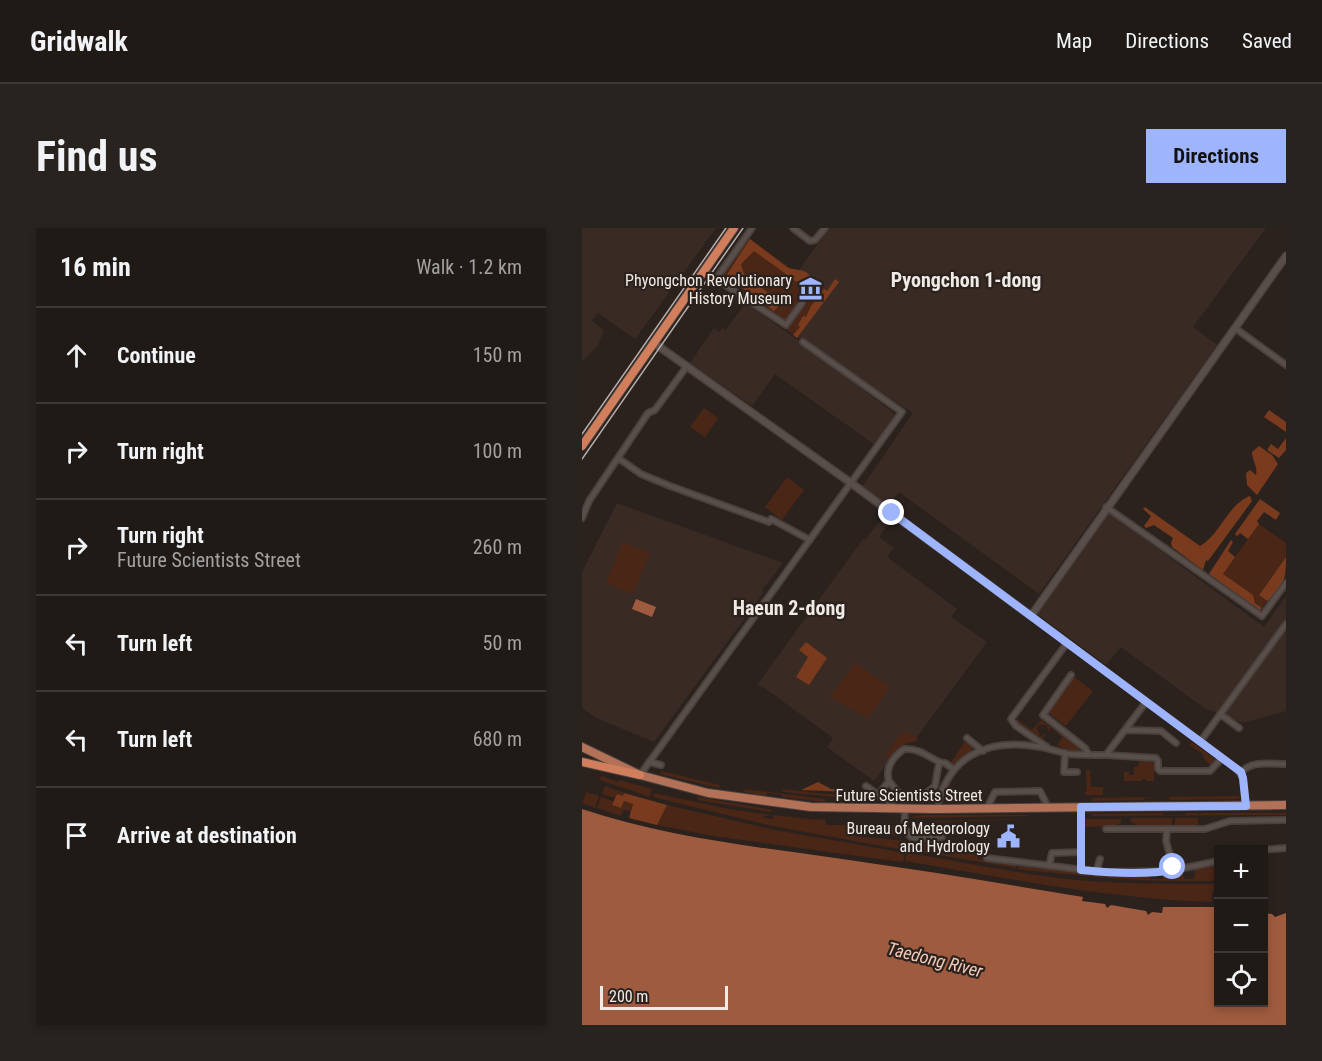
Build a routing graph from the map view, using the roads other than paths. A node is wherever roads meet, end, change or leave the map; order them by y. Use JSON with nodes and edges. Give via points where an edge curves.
{"nodes":[{"id":1,"x":734,"y":228,"type":"edge"},
{"id":2,"x":752,"y":228,"type":"edge"},
{"id":3,"x":793,"y":228,"type":"edge"},
{"id":4,"x":822,"y":229,"type":"edge"},
{"id":5,"x":1286,"y":256,"type":"edge"},
{"id":6,"x":704,"y":271,"type":"junction"},
{"id":7,"x":716,"y":279,"type":"junction"},
{"id":8,"x":802,"y":303,"type":"dead end"},
{"id":9,"x":1235,"y":328,"type":"junction"},
{"id":10,"x":803,"y":342,"type":"dead end"},
{"id":11,"x":654,"y":343,"type":"junction"},
{"id":12,"x":1286,"y":365,"type":"edge"},
{"id":13,"x":687,"y":366,"type":"junction"},
{"id":14,"x":582,"y":446,"type":"edge"},
{"id":15,"x":618,"y":458,"type":"junction"},
{"id":16,"x":851,"y":483,"type":"junction"},
{"id":17,"x":1106,"y":507,"type":"junction"},
{"id":18,"x":582,"y":518,"type":"edge"},
{"id":19,"x":810,"y":540,"type":"junction"},
{"id":20,"x":1286,"y":583,"type":"edge"},
{"id":21,"x":1031,"y":616,"type":"junction"},
{"id":22,"x":1286,"y":624,"type":"edge"},
{"id":23,"x":1067,"y":643,"type":"junction"},
{"id":24,"x":1071,"y":675,"type":"dead end"},
{"id":25,"x":1146,"y":702,"type":"junction"},
{"id":26,"x":1220,"y":714,"type":"junction"},
{"id":27,"x":1239,"y":729,"type":"dead end"},
{"id":28,"x":1125,"y":730,"type":"junction"},
{"id":29,"x":967,"y":738,"type":"dead end"},
{"id":30,"x":1200,"y":742,"type":"junction"},
{"id":31,"x":1176,"y":744,"type":"dead end"},
{"id":32,"x":582,"y":747,"type":"edge"},
{"id":33,"x":1049,"y":748,"type":"junction"},
{"id":34,"x":983,"y":750,"type":"junction"},
{"id":35,"x":1065,"y":753,"type":"junction"},
{"id":36,"x":1089,"y":755,"type":"junction"},
{"id":37,"x":1106,"y":755,"type":"junction"},
{"id":38,"x":1222,"y":758,"type":"junction"},
{"id":39,"x":582,"y":762,"type":"edge"},
{"id":40,"x":649,"y":762,"type":"junction"},
{"id":41,"x":939,"y":763,"type":"junction"},
{"id":42,"x":1286,"y":764,"type":"edge"},
{"id":43,"x":661,"y":765,"type":"dead end"},
{"id":44,"x":953,"y":769,"type":"junction"},
{"id":45,"x":1077,"y":772,"type":"dead end"},
{"id":46,"x":1241,"y":772,"type":"junction"},
{"id":47,"x":640,"y":775,"type":"junction"},
{"id":48,"x":889,"y":781,"type":"junction"},
{"id":49,"x":866,"y":786,"type":"dead end"},
{"id":50,"x":878,"y":795,"type":"junction"},
{"id":51,"x":1286,"y":805,"type":"edge"},
{"id":52,"x":1246,"y":806,"type":"junction"},
{"id":53,"x":1048,"y":807,"type":"junction"},
{"id":54,"x":1081,"y":807,"type":"junction"},
{"id":55,"x":902,"y":808,"type":"junction"},
{"id":56,"x":937,"y":808,"type":"junction"},
{"id":57,"x":987,"y":808,"type":"junction"},
{"id":58,"x":1286,"y":820,"type":"edge"},
{"id":59,"x":1106,"y":829,"type":"dead end"},
{"id":60,"x":1167,"y":830,"type":"junction"},
{"id":61,"x":942,"y":837,"type":"dead end"},
{"id":62,"x":1286,"y":848,"type":"edge"},
{"id":63,"x":1268,"y":849,"type":"edge"},
{"id":64,"x":1081,"y":852,"type":"junction"},
{"id":65,"x":987,"y":858,"type":"dead end"},
{"id":66,"x":1100,"y":859,"type":"dead end"},
{"id":67,"x":1154,"y":862,"type":"dead end"},
{"id":68,"x":1214,"y":862,"type":"edge"},
{"id":69,"x":1126,"y":864,"type":"dead end"},
{"id":70,"x":1049,"y":866,"type":"junction"},
{"id":71,"x":1081,"y":870,"type":"junction"},
{"id":72,"x":1174,"y":870,"type":"junction"},
{"id":73,"x":1156,"y":871,"type":"junction"},
{"id":74,"x":1096,"y":872,"type":"junction"},
{"id":75,"x":1126,"y":872,"type":"junction"}],
"edges":[{"from":1,"to":6,"type":"highway"},
{"from":2,"to":7,"type":"street"},
{"from":3,"to":4,"type":"street","via":[[810,241]]},
{"from":5,"to":9,"type":"street"},
{"from":6,"to":7,"type":"street"},
{"from":6,"to":11,"type":"highway"},
{"from":7,"to":8,"type":"street","via":[[786,325]]},
{"from":9,"to":12,"type":"street"},
{"from":9,"to":17,"type":"street"},
{"from":10,"to":16,"type":"street","via":[[902,412]]},
{"from":11,"to":13,"type":"street"},
{"from":11,"to":14,"type":"highway"},
{"from":13,"to":15,"type":"street"},
{"from":13,"to":16,"type":"street"},
{"from":15,"to":18,"type":"street"},
{"from":15,"to":19,"type":"street","via":[[670,486],[769,522],[771,519]]},
{"from":16,"to":19,"type":"street"},
{"from":16,"to":21,"type":"street"},
{"from":17,"to":20,"type":"street","via":[[1263,616]]},
{"from":17,"to":21,"type":"street"},
{"from":19,"to":40,"type":"street"},
{"from":21,"to":23,"type":"street"},
{"from":22,"to":26,"type":"street"},
{"from":23,"to":25,"type":"street"},
{"from":23,"to":33,"type":"street","via":[[1011,719]]},
{"from":24,"to":36,"type":"street","via":[[1043,715]]},
{"from":25,"to":28,"type":"street"},
{"from":25,"to":30,"type":"street"},
{"from":26,"to":27,"type":"street"},
{"from":26,"to":30,"type":"street"},
{"from":28,"to":31,"type":"street","via":[[1161,731]]},
{"from":28,"to":37,"type":"street"},
{"from":29,"to":34,"type":"street"},
{"from":30,"to":38,"type":"street"},
{"from":32,"to":47,"type":"main road","name":"Future Scientists Street"},
{"from":33,"to":34,"type":"street","via":[[1030,745]]},
{"from":33,"to":35,"type":"street"},
{"from":34,"to":44,"type":"street","via":[[966,757]]},
{"from":35,"to":36,"type":"street"},
{"from":35,"to":45,"type":"street","via":[[1064,772]]},
{"from":36,"to":37,"type":"street"},
{"from":37,"to":38,"type":"street","via":[[1156,758],[1160,771],[1210,771]]},
{"from":38,"to":46,"type":"street"},
{"from":39,"to":47,"type":"highway"},
{"from":40,"to":43,"type":"street"},
{"from":40,"to":47,"type":"street"},
{"from":41,"to":44,"type":"street","via":[[945,762]]},
{"from":41,"to":48,"type":"street","via":[[921,751],[904,749],[891,762]]},
{"from":41,"to":48,"type":"street","via":[[935,786],[925,795],[900,795]]},
{"from":42,"to":46,"type":"street","via":[[1254,764]]},
{"from":44,"to":56,"type":"street"},
{"from":46,"to":52,"type":"street"},
{"from":47,"to":55,"type":"main road","name":"Future Scientists Street","via":[[708,793],[760,801],[811,807]]},
{"from":48,"to":50,"type":"street"},
{"from":49,"to":50,"type":"street"},
{"from":50,"to":55,"type":"street","via":[[890,805]]},
{"from":51,"to":52,"type":"main road","name":"Future Scientists Street"},
{"from":52,"to":54,"type":"main road","name":"Future Scientists Street"},
{"from":53,"to":54,"type":"main road","name":"Future Scientists Street"},
{"from":53,"to":57,"type":"main road","name":"Future Scientists Street"},
{"from":53,"to":57,"type":"street","via":[[1040,791],[995,792]]},
{"from":54,"to":64,"type":"street"},
{"from":55,"to":56,"type":"main road","name":"Future Scientists Street"},
{"from":55,"to":61,"type":"street","via":[[909,836]]},
{"from":56,"to":57,"type":"main road","name":"Future Scientists Street"},
{"from":58,"to":60,"type":"street","via":[[1230,821],[1205,829]]},
{"from":59,"to":60,"type":"street"},
{"from":60,"to":72,"type":"street"},
{"from":62,"to":63,"type":"street"},
{"from":64,"to":70,"type":"street","via":[[1052,853]]},
{"from":64,"to":71,"type":"street"},
{"from":65,"to":70,"type":"street"},
{"from":66,"to":74,"type":"street"},
{"from":67,"to":73,"type":"street"},
{"from":68,"to":72,"type":"street"},
{"from":69,"to":75,"type":"street"},
{"from":70,"to":71,"type":"street"},
{"from":71,"to":74,"type":"street"},
{"from":72,"to":73,"type":"street"},
{"from":73,"to":75,"type":"street"},
{"from":74,"to":75,"type":"street"}]}
